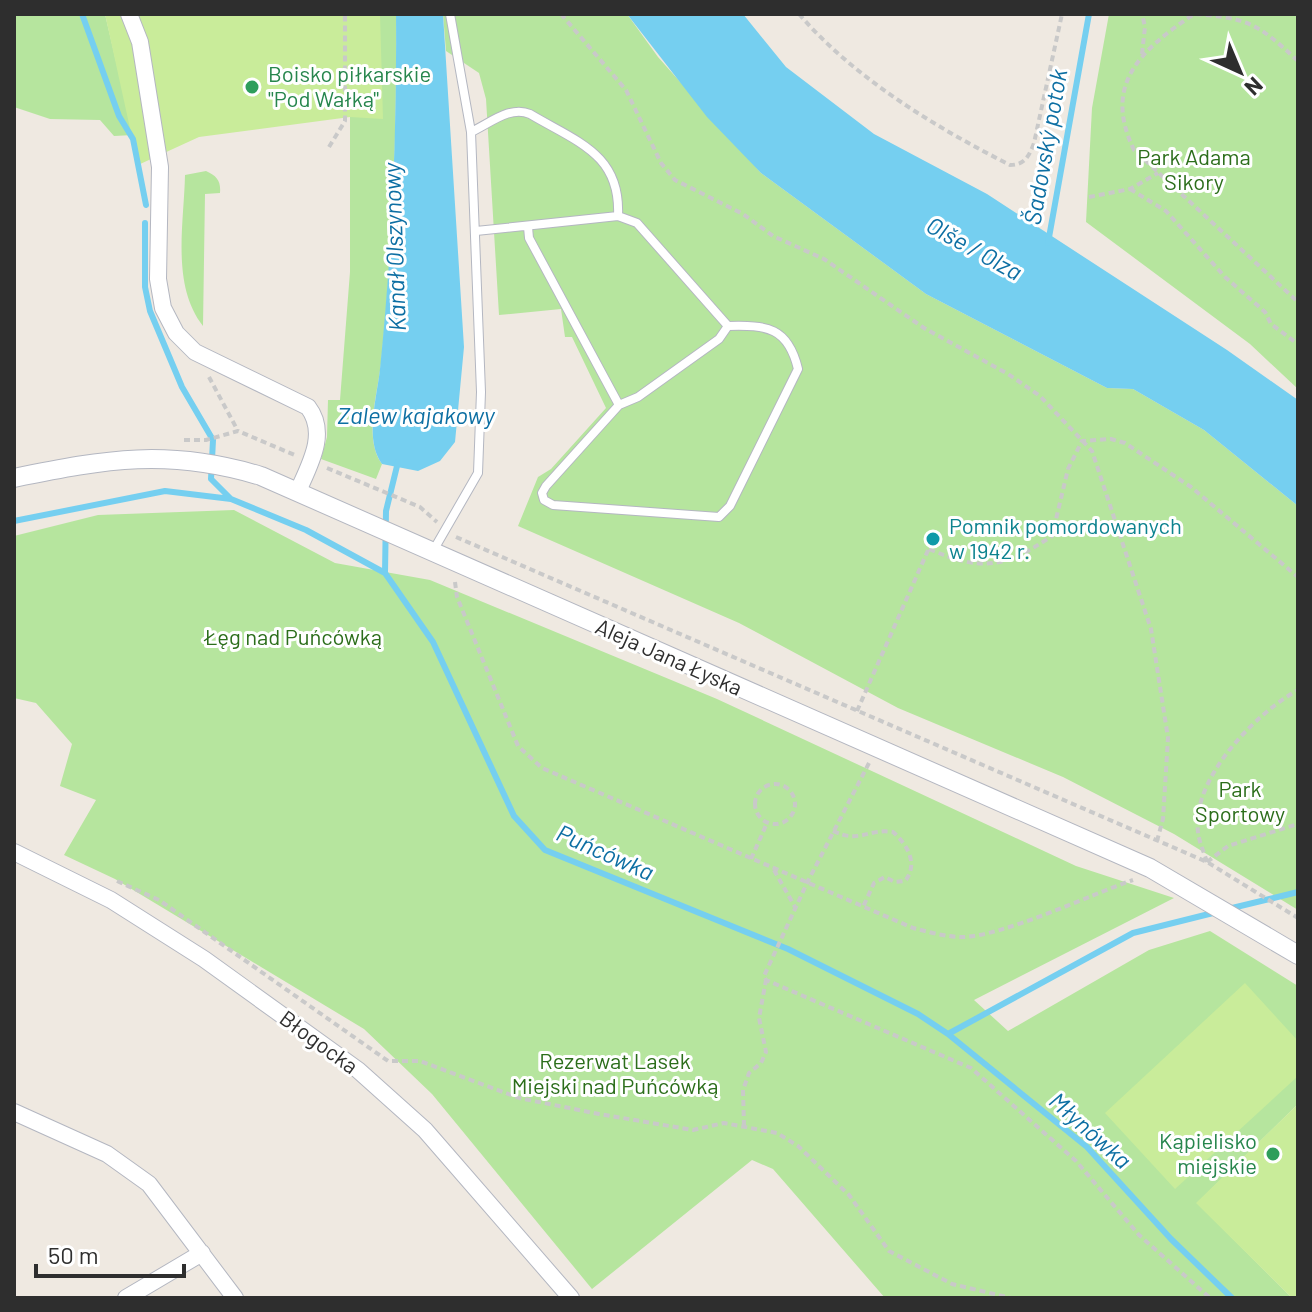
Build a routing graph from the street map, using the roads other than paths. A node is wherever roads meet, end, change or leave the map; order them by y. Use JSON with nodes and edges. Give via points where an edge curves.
{"nodes":[{"id":1,"x":129,"y":14,"type":"edge"},
{"id":2,"x":450,"y":14,"type":"edge"},
{"id":3,"x":471,"y":132,"type":"junction"},
{"id":4,"x":618,"y":216,"type":"junction"},
{"id":5,"x":528,"y":227,"type":"junction"},
{"id":6,"x":476,"y":231,"type":"junction"},
{"id":7,"x":728,"y":326,"type":"junction"},
{"id":8,"x":619,"y":405,"type":"junction"},
{"id":9,"x":14,"y":478,"type":"edge"},
{"id":10,"x":298,"y":491,"type":"junction"},
{"id":11,"x":432,"y":552,"type":"junction"},
{"id":12,"x":14,"y":852,"type":"edge"},
{"id":13,"x":1298,"y":955,"type":"edge"},
{"id":14,"x":19,"y":1119,"type":"edge"},
{"id":15,"x":202,"y":1253,"type":"junction"},
{"id":16,"x":126,"y":1298,"type":"edge"},
{"id":17,"x":235,"y":1298,"type":"edge"},
{"id":18,"x":571,"y":1298,"type":"edge"}],
"edges":[{"from":1,"to":10,"type":"street","via":[[140,42],[160,167],[158,279],[163,308],[176,333],[195,352],[308,407],[315,417],[317,442]]},
{"from":2,"to":3,"type":"lane"},
{"from":3,"to":4,"type":"lane","via":[[511,111],[530,114],[605,162],[619,192]]},
{"from":3,"to":6,"type":"lane"},
{"from":4,"to":5,"type":"lane"},
{"from":4,"to":7,"type":"lane","via":[[637,223]]},
{"from":5,"to":6,"type":"lane"},
{"from":5,"to":8,"type":"lane","via":[[529,238]]},
{"from":6,"to":11,"type":"lane","via":[[478,473]]},
{"from":7,"to":8,"type":"lane","via":[[719,339]]},
{"from":7,"to":8,"type":"lane","via":[[771,329],[783,336],[798,369],[730,506],[719,517],[553,505],[544,500],[546,486]]},
{"from":9,"to":10,"type":"street","name":"Aleja Jana Łyska","via":[[147,456],[236,468]]},
{"from":10,"to":11,"type":"street","name":"Aleja Jana Łyska"},
{"from":11,"to":13,"type":"street","name":"Aleja Jana Łyska","via":[[1150,868]]},
{"from":12,"to":18,"type":"street","name":"Błogocka","via":[[111,900],[204,959],[358,1070],[425,1130]]},
{"from":14,"to":15,"type":"street","via":[[87,1143],[140,1176]]},
{"from":15,"to":16,"type":"street"},
{"from":15,"to":17,"type":"street"}]}
